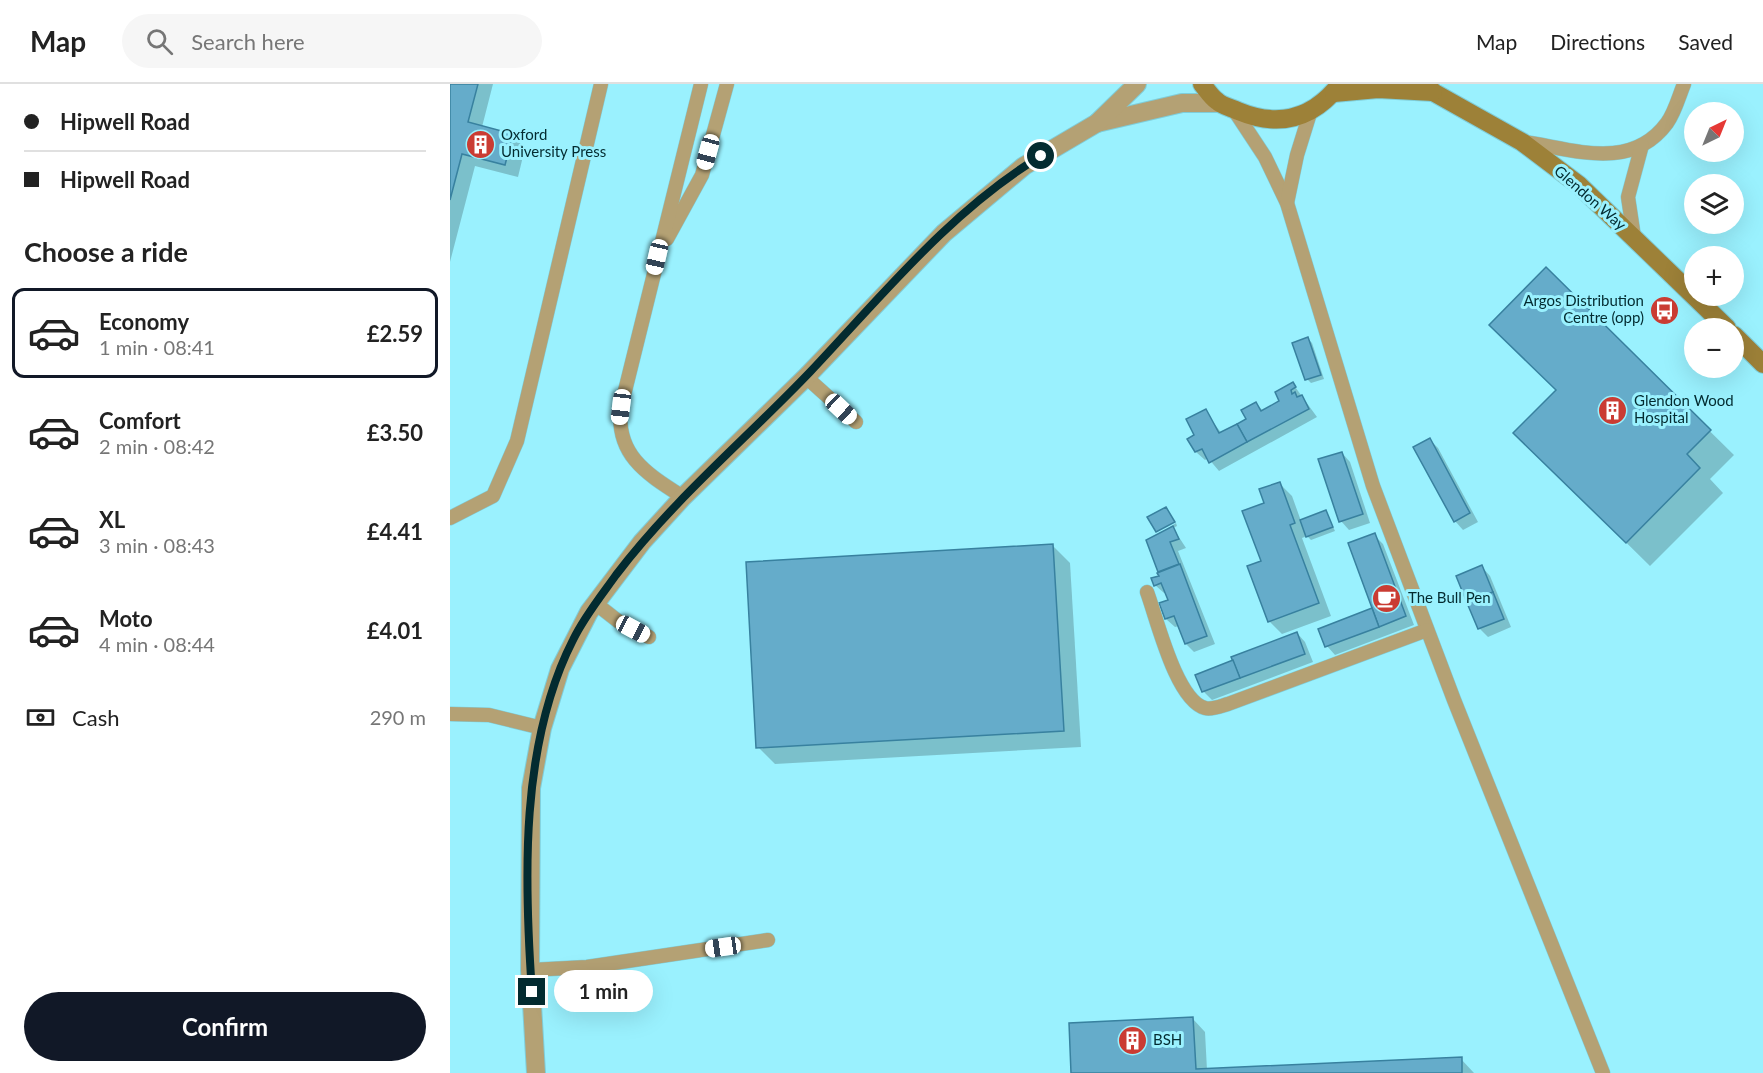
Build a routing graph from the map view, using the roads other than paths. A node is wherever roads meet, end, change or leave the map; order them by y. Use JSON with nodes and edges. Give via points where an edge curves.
{"nodes":[{"id":1,"x":601,"y":84,"type":"edge"},
{"id":2,"x":701,"y":84,"type":"edge"},
{"id":3,"x":726,"y":84,"type":"edge"},
{"id":4,"x":1137,"y":84,"type":"edge"},
{"id":5,"x":1202,"y":84,"type":"edge"},
{"id":6,"x":1684,"y":84,"type":"edge"},
{"id":7,"x":1337,"y":88,"type":"edge"},
{"id":8,"x":1430,"y":88,"type":"edge"},
{"id":9,"x":1226,"y":106,"type":"junction"},
{"id":10,"x":1311,"y":110,"type":"junction"},
{"id":11,"x":1097,"y":123,"type":"junction"},
{"id":12,"x":1522,"y":142,"type":"junction"},
{"id":13,"x":1642,"y":146,"type":"junction"},
{"id":14,"x":1287,"y":203,"type":"junction"},
{"id":15,"x":1634,"y":237,"type":"junction"},
{"id":16,"x":657,"y":257,"type":"junction"},
{"id":17,"x":1717,"y":318,"type":"edge"},
{"id":18,"x":1744,"y":345,"type":"edge"},
{"id":19,"x":1763,"y":364,"type":"edge"},
{"id":20,"x":806,"y":376,"type":"junction"},
{"id":21,"x":856,"y":422,"type":"dead end"},
{"id":22,"x":683,"y":497,"type":"junction"},
{"id":23,"x":450,"y":518,"type":"edge"},
{"id":24,"x":1147,"y":592,"type":"dead end"},
{"id":25,"x":595,"y":603,"type":"junction"},
{"id":26,"x":1427,"y":630,"type":"junction"},
{"id":27,"x":649,"y":637,"type":"dead end"},
{"id":28,"x":450,"y":714,"type":"edge"},
{"id":29,"x":542,"y":729,"type":"junction"},
{"id":30,"x":768,"y":940,"type":"dead end"},
{"id":31,"x":530,"y":970,"type":"junction"},
{"id":32,"x":536,"y":1073,"type":"edge"},
{"id":33,"x":1603,"y":1073,"type":"edge"}],
"edges":[{"from":1,"to":23,"type":"lane","via":[[517,441],[493,496]]},
{"from":2,"to":16,"type":"lane"},
{"from":3,"to":16,"type":"lane","via":[[702,175]]},
{"from":4,"to":11,"type":"street"},
{"from":5,"to":9,"type":"street"},
{"from":6,"to":13,"type":"lane","via":[[1667,123]]},
{"from":7,"to":8,"type":"street","name":"Glendon Way"},
{"from":7,"to":10,"type":"street"},
{"from":8,"to":12,"type":"street","name":"Glendon Way"},
{"from":9,"to":10,"type":"street","via":[[1259,120],[1287,119]]},
{"from":9,"to":11,"type":"street","via":[[1182,104]]},
{"from":9,"to":14,"type":"lane","via":[[1265,157]]},
{"from":10,"to":14,"type":"lane"},
{"from":11,"to":20,"type":"street","via":[[1024,166],[976,204]]},
{"from":12,"to":13,"type":"lane","via":[[1580,154],[1608,155]]},
{"from":12,"to":15,"type":"street","name":"Glendon Way","via":[[1579,185]]},
{"from":13,"to":15,"type":"lane","via":[[1628,197]]},
{"from":14,"to":26,"type":"lane","via":[[1373,486]]},
{"from":15,"to":17,"type":"street","name":"Glendon Way"},
{"from":16,"to":22,"type":"lane","via":[[619,424],[628,452],[650,476]]},
{"from":18,"to":19,"type":"street"},
{"from":20,"to":21,"type":"lane"},
{"from":20,"to":22,"type":"street"},
{"from":22,"to":25,"type":"street"},
{"from":24,"to":26,"type":"lane","via":[[1182,688],[1193,702],[1206,709]]},
{"from":25,"to":27,"type":"lane"},
{"from":25,"to":29,"type":"street","via":[[560,669]]},
{"from":26,"to":33,"type":"lane"},
{"from":28,"to":29,"type":"lane","via":[[489,716]]},
{"from":29,"to":31,"type":"street","via":[[531,788]]},
{"from":30,"to":31,"type":"lane","via":[[587,967]]},
{"from":31,"to":32,"type":"street"}]}
